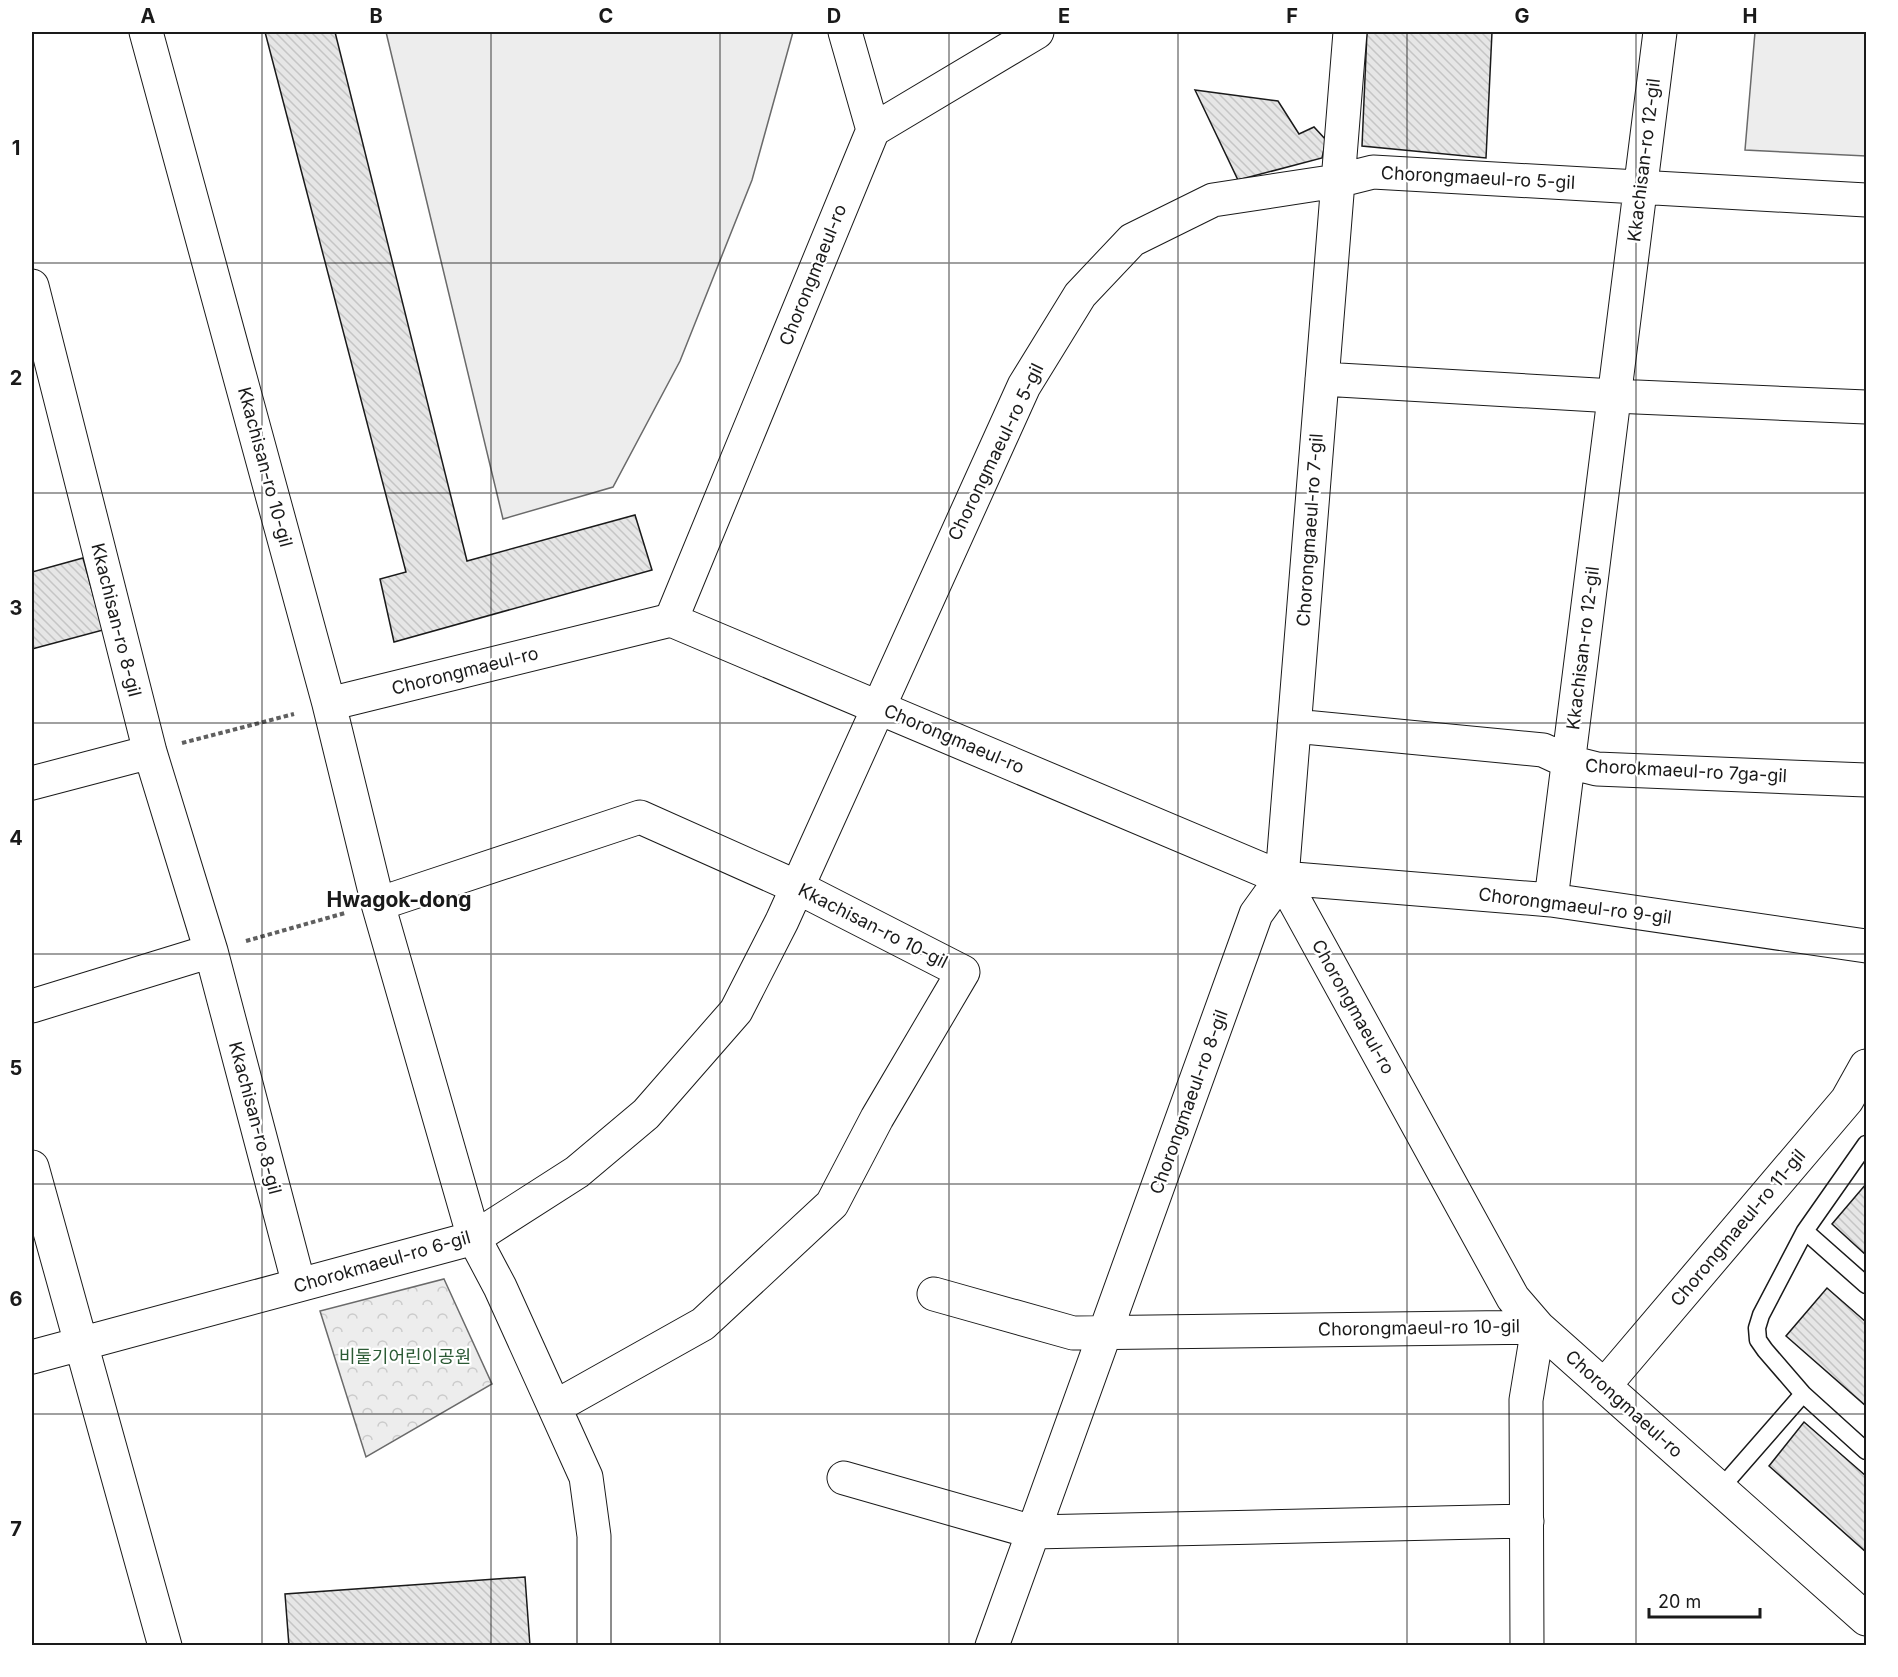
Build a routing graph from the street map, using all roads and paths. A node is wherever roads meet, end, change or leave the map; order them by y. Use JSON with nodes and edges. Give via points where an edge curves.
{"nodes":[{"id":1,"x":146,"y":32,"type":"edge"},
{"id":2,"x":845,"y":32,"type":"edge"},
{"id":3,"x":1037,"y":32,"type":"edge"},
{"id":4,"x":1350,"y":32,"type":"edge"},
{"id":5,"x":1660,"y":32,"type":"edge"},
{"id":6,"x":873,"y":129,"type":"junction"},
{"id":7,"x":1337,"y":182,"type":"junction"},
{"id":8,"x":1640,"y":187,"type":"junction"},
{"id":9,"x":1866,"y":200,"type":"edge"},
{"id":10,"x":32,"y":286,"type":"edge"},
{"id":11,"x":37,"y":331,"type":"edge"},
{"id":12,"x":1322,"y":378,"type":"junction"},
{"id":13,"x":1614,"y":396,"type":"junction"},
{"id":14,"x":1866,"y":407,"type":"edge"},
{"id":15,"x":671,"y":620,"type":"junction"},
{"id":16,"x":329,"y":704,"type":"junction"},
{"id":17,"x":878,"y":707,"type":"junction"},
{"id":18,"x":1294,"y":726,"type":"junction"},
{"id":19,"x":150,"y":752,"type":"junction"},
{"id":20,"x":1569,"y":762,"type":"junction"},
{"id":21,"x":1866,"y":780,"type":"edge"},
{"id":22,"x":32,"y":783,"type":"edge"},
{"id":23,"x":1282,"y":878,"type":"junction"},
{"id":24,"x":797,"y":887,"type":"junction"},
{"id":25,"x":1551,"y":900,"type":"junction"},
{"id":26,"x":378,"y":904,"type":"junction"},
{"id":27,"x":1866,"y":946,"type":"edge"},
{"id":28,"x":211,"y":951,"type":"junction"},
{"id":29,"x":32,"y":1006,"type":"edge"},
{"id":30,"x":1866,"y":1066,"type":"edge"},
{"id":31,"x":1866,"y":1144,"type":"edge"},
{"id":32,"x":32,"y":1167,"type":"edge"},
{"id":33,"x":1805,"y":1231,"type":"junction"},
{"id":34,"x":474,"y":1238,"type":"junction"},
{"id":35,"x":300,"y":1285,"type":"junction"},
{"id":36,"x":1866,"y":1285,"type":"edge"},
{"id":37,"x":934,"y":1294,"type":"dead end"},
{"id":38,"x":1538,"y":1327,"type":"junction"},
{"id":39,"x":1106,"y":1331,"type":"junction"},
{"id":40,"x":81,"y":1343,"type":"junction"},
{"id":41,"x":32,"y":1357,"type":"edge"},
{"id":42,"x":1604,"y":1386,"type":"junction"},
{"id":43,"x":1803,"y":1395,"type":"junction"},
{"id":44,"x":555,"y":1407,"type":"junction"},
{"id":45,"x":1866,"y":1451,"type":"edge"},
{"id":46,"x":844,"y":1478,"type":"dead end"},
{"id":47,"x":1719,"y":1489,"type":"junction"},
{"id":48,"x":1527,"y":1521,"type":"junction"},
{"id":49,"x":1033,"y":1532,"type":"junction"},
{"id":50,"x":1866,"y":1619,"type":"edge"},
{"id":51,"x":165,"y":1646,"type":"edge"},
{"id":52,"x":594,"y":1646,"type":"edge"},
{"id":53,"x":992,"y":1646,"type":"edge"},
{"id":54,"x":1527,"y":1646,"type":"edge"}],
"edges":[{"from":1,"to":16,"type":"street","name":"Kkachisan-ro 10-gil"},
{"from":2,"to":6,"type":"street"},
{"from":3,"to":6,"type":"street"},
{"from":4,"to":7,"type":"street"},
{"from":5,"to":8,"type":"street","name":"Kkachisan-ro 12-gil"},
{"from":6,"to":15,"type":"street","name":"Chorongmaeul-ro"},
{"from":7,"to":8,"type":"street","name":"Chorongmaeul-ro 5-gil","via":[[1373,172]]},
{"from":7,"to":12,"type":"street","name":"Chorongmaeul-ro 7-gil"},
{"from":7,"to":17,"type":"street","name":"Chorongmaeul-ro 5-gil","via":[[1213,200],[1132,240],[1080,295],[1024,386]]},
{"from":8,"to":9,"type":"street","name":"Chorongmaeul-ro 5-gil"},
{"from":8,"to":13,"type":"street","name":"Kkachisan-ro 12-gil"},
{"from":10,"to":11,"type":"street","name":"Kkachisan-ro 8-gil"},
{"from":11,"to":19,"type":"street","name":"Kkachisan-ro 8-gil"},
{"from":12,"to":13,"type":"street"},
{"from":12,"to":18,"type":"street","name":"Chorongmaeul-ro 7-gil"},
{"from":13,"to":14,"type":"street"},
{"from":13,"to":20,"type":"street","name":"Kkachisan-ro 12-gil"},
{"from":15,"to":16,"type":"street","name":"Chorongmaeul-ro"},
{"from":15,"to":17,"type":"street","name":"Chorongmaeul-ro"},
{"from":16,"to":19,"type":"path"},
{"from":16,"to":26,"type":"street","name":"Kkachisan-ro 10-gil"},
{"from":17,"to":23,"type":"street","name":"Chorongmaeul-ro"},
{"from":17,"to":24,"type":"street","name":"Chorokmaeul-ro 6-gil"},
{"from":18,"to":20,"type":"street","name":"Chorokmaeul-ro 7ga-gil","via":[[1543,750]]},
{"from":18,"to":23,"type":"street","name":"Chorongmaeul-ro 7-gil"},
{"from":19,"to":22,"type":"street"},
{"from":19,"to":28,"type":"street","name":"Kkachisan-ro 8-gil"},
{"from":20,"to":21,"type":"street","name":"Chorokmaeul-ro 7ga-gil","via":[[1597,769]]},
{"from":20,"to":25,"type":"street","name":"Kkachisan-ro 12-gil"},
{"from":23,"to":25,"type":"street","name":"Chorongmaeul-ro 9-gil"},
{"from":23,"to":38,"type":"street","name":"Chorongmaeul-ro","via":[[1513,1298]]},
{"from":23,"to":39,"type":"street","name":"Chorongmaeul-ro 8-gil","via":[[1257,914]]},
{"from":24,"to":26,"type":"street","name":"Kkachisan-ro 10-gil","via":[[640,817]]},
{"from":24,"to":34,"type":"street","name":"Chorokmaeul-ro 6-gil","via":[[736,1011],[646,1114],[577,1172]]},
{"from":24,"to":44,"type":"street","name":"Kkachisan-ro 10-gil","via":[[963,972],[877,1118],[832,1204],[704,1324]]},
{"from":25,"to":27,"type":"street","name":"Chorongmaeul-ro 9-gil"},
{"from":26,"to":28,"type":"path"},
{"from":26,"to":34,"type":"street","name":"Kkachisan-ro 10-gil"},
{"from":28,"to":29,"type":"street"},
{"from":28,"to":35,"type":"street","name":"Kkachisan-ro 8-gil"},
{"from":30,"to":42,"type":"street","name":"Chorongmaeul-ro 11-gil","via":[[1847,1100]]},
{"from":31,"to":33,"type":"lane"},
{"from":32,"to":40,"type":"street"},
{"from":33,"to":36,"type":"lane"},
{"from":33,"to":43,"type":"lane","via":[[1757,1328],[1758,1340]]},
{"from":34,"to":35,"type":"street","name":"Chorokmaeul-ro 6-gil"},
{"from":34,"to":44,"type":"street","name":"Kkachisan-ro 10-gil"},
{"from":35,"to":40,"type":"street","name":"Chorokmaeul-ro 6-gil"},
{"from":37,"to":39,"type":"street","via":[[1073,1333]]},
{"from":38,"to":39,"type":"street","name":"Chorongmaeul-ro 10-gil"},
{"from":38,"to":42,"type":"street","name":"Chorongmaeul-ro"},
{"from":38,"to":48,"type":"street","name":"Chorongmaeul-ro 10-gil","via":[[1526,1400]]},
{"from":39,"to":49,"type":"street","name":"Chorongmaeul-ro 8-gil"},
{"from":40,"to":41,"type":"street","name":"Chorokmaeul-ro 6-gil"},
{"from":40,"to":51,"type":"street"},
{"from":42,"to":47,"type":"street","name":"Chorongmaeul-ro"},
{"from":43,"to":45,"type":"lane"},
{"from":43,"to":47,"type":"lane"},
{"from":44,"to":52,"type":"street","name":"Kkachisan-ro 10-gil","via":[[586,1477],[594,1536]]},
{"from":46,"to":49,"type":"street"},
{"from":47,"to":50,"type":"street","name":"Chorongmaeul-ro"},
{"from":48,"to":49,"type":"street"},
{"from":48,"to":54,"type":"street","name":"Chorongmaeul-ro 10-gil"},
{"from":49,"to":53,"type":"street","name":"Chorongmaeul-ro 8-gil"}]}
